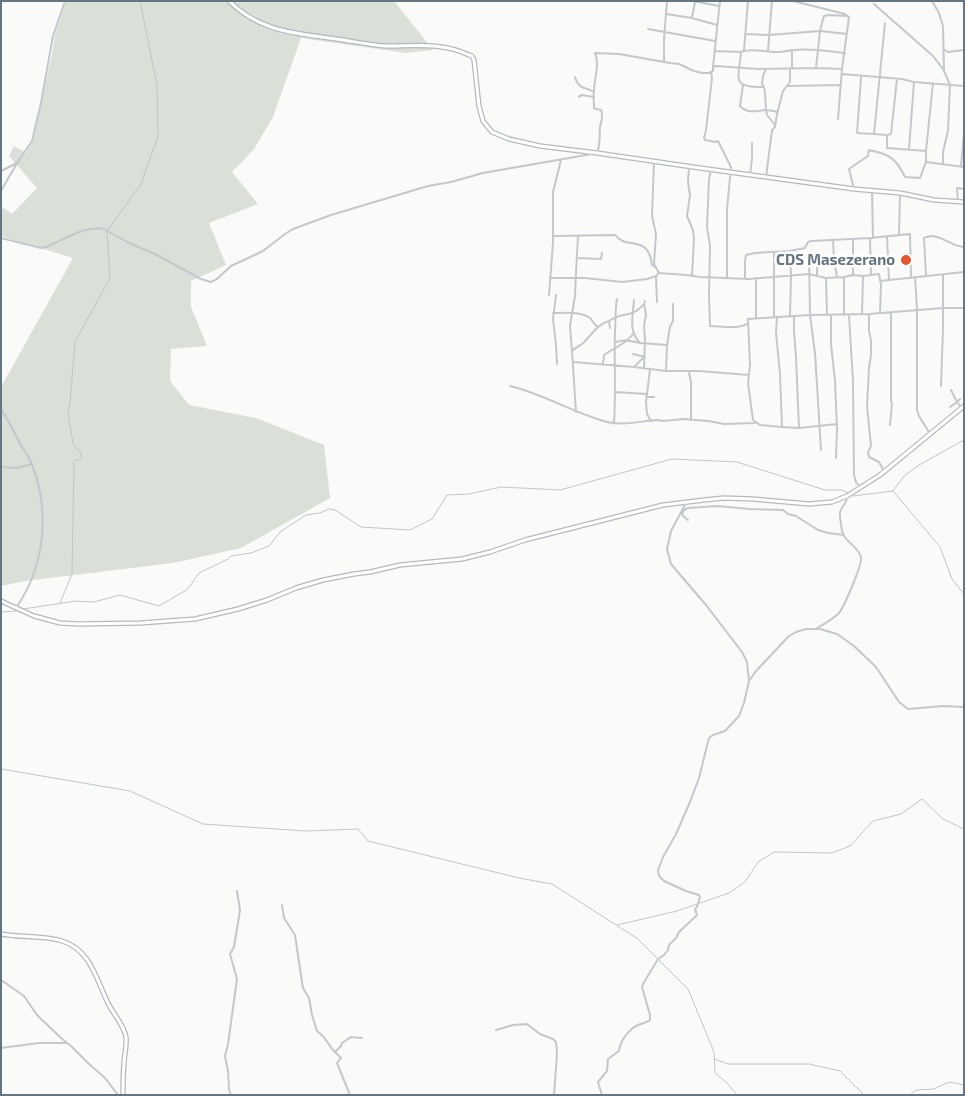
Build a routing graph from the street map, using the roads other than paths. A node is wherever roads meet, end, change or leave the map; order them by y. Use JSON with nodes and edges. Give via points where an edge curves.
{"nodes":[{"id":1,"x":65,"y":1,"type":"edge"},
{"id":2,"x":229,"y":1,"type":"edge"},
{"id":3,"x":668,"y":1,"type":"edge"},
{"id":4,"x":694,"y":1,"type":"edge"},
{"id":5,"x":720,"y":1,"type":"edge"},
{"id":6,"x":748,"y":1,"type":"edge"},
{"id":7,"x":772,"y":1,"type":"edge"},
{"id":8,"x":793,"y":1,"type":"edge"},
{"id":9,"x":932,"y":1,"type":"edge"},
{"id":10,"x":874,"y":4,"type":"dead end"},
{"id":11,"x":719,"y":6,"type":"junction"},
{"id":12,"x":666,"y":14,"type":"junction"},
{"id":13,"x":848,"y":16,"type":"junction"},
{"id":14,"x":692,"y":18,"type":"junction"},
{"id":15,"x":884,"y":23,"type":"dead end"},
{"id":16,"x":717,"y":25,"type":"junction"},
{"id":17,"x":648,"y":29,"type":"dead end"},
{"id":18,"x":664,"y":32,"type":"junction"},
{"id":19,"x":820,"y":32,"type":"junction"},
{"id":20,"x":745,"y":34,"type":"junction"},
{"id":21,"x":847,"y":34,"type":"junction"},
{"id":22,"x":769,"y":35,"type":"junction"},
{"id":23,"x":715,"y":42,"type":"junction"},
{"id":24,"x":943,"y":49,"type":"junction"},
{"id":25,"x":793,"y":50,"type":"junction"},
{"id":26,"x":818,"y":50,"type":"junction"},
{"id":27,"x":964,"y":50,"type":"edge"},
{"id":28,"x":715,"y":51,"type":"junction"},
{"id":29,"x":742,"y":51,"type":"junction"},
{"id":30,"x":768,"y":52,"type":"junction"},
{"id":31,"x":845,"y":53,"type":"junction"},
{"id":32,"x":664,"y":62,"type":"junction"},
{"id":33,"x":713,"y":67,"type":"junction"},
{"id":34,"x":740,"y":67,"type":"junction"},
{"id":35,"x":766,"y":68,"type":"junction"},
{"id":36,"x":816,"y":68,"type":"junction"},
{"id":37,"x":791,"y":69,"type":"junction"},
{"id":38,"x":842,"y":69,"type":"junction"},
{"id":39,"x":944,"y":70,"type":"junction"},
{"id":40,"x":711,"y":72,"type":"junction"},
{"id":41,"x":842,"y":74,"type":"junction"},
{"id":42,"x":575,"y":76,"type":"dead end"},
{"id":43,"x":861,"y":76,"type":"junction"},
{"id":44,"x":880,"y":78,"type":"junction"},
{"id":45,"x":897,"y":79,"type":"junction"},
{"id":46,"x":914,"y":82,"type":"junction"},
{"id":47,"x":933,"y":83,"type":"junction"},
{"id":48,"x":743,"y":85,"type":"junction"},
{"id":49,"x":841,"y":85,"type":"junction"},
{"id":50,"x":950,"y":85,"type":"junction"},
{"id":51,"x":788,"y":86,"type":"junction"},
{"id":52,"x":964,"y":86,"type":"edge"},
{"id":53,"x":764,"y":87,"type":"junction"},
{"id":54,"x":594,"y":92,"type":"junction"},
{"id":55,"x":579,"y":97,"type":"dead end"},
{"id":56,"x":594,"y":97,"type":"junction"},
{"id":57,"x":766,"y":110,"type":"junction"},
{"id":58,"x":778,"y":112,"type":"junction"},
{"id":59,"x":838,"y":120,"type":"dead end"},
{"id":60,"x":775,"y":124,"type":"junction"},
{"id":61,"x":964,"y":133,"type":"edge"},
{"id":62,"x":874,"y":134,"type":"junction"},
{"id":63,"x":886,"y":135,"type":"junction"},
{"id":64,"x":752,"y":143,"type":"dead end"},
{"id":65,"x":909,"y":150,"type":"junction"},
{"id":66,"x":926,"y":151,"type":"junction"},
{"id":67,"x":598,"y":153,"type":"junction"},
{"id":68,"x":561,"y":160,"type":"junction"},
{"id":69,"x":654,"y":161,"type":"junction"},
{"id":70,"x":926,"y":162,"type":"junction"},
{"id":71,"x":17,"y":163,"type":"junction"},
{"id":72,"x":943,"y":164,"type":"junction"},
{"id":73,"x":688,"y":166,"type":"junction"},
{"id":74,"x":962,"y":167,"type":"edge"},
{"id":75,"x":711,"y":170,"type":"junction"},
{"id":76,"x":1,"y":171,"type":"edge"},
{"id":77,"x":731,"y":172,"type":"junction"},
{"id":78,"x":750,"y":175,"type":"junction"},
{"id":79,"x":766,"y":177,"type":"junction"},
{"id":80,"x":854,"y":189,"type":"junction"},
{"id":81,"x":964,"y":189,"type":"edge"},
{"id":82,"x":872,"y":190,"type":"junction"},
{"id":83,"x":1,"y":191,"type":"edge"},
{"id":84,"x":900,"y":193,"type":"junction"},
{"id":85,"x":958,"y":202,"type":"junction"},
{"id":86,"x":964,"y":202,"type":"edge"},
{"id":87,"x":898,"y":235,"type":"junction"},
{"id":88,"x":553,"y":236,"type":"junction"},
{"id":89,"x":578,"y":236,"type":"junction"},
{"id":90,"x":887,"y":236,"type":"junction"},
{"id":91,"x":1,"y":238,"type":"edge"},
{"id":92,"x":871,"y":238,"type":"junction"},
{"id":93,"x":853,"y":239,"type":"junction"},
{"id":94,"x":833,"y":240,"type":"junction"},
{"id":95,"x":964,"y":246,"type":"edge"},
{"id":96,"x":790,"y":251,"type":"junction"},
{"id":97,"x":774,"y":252,"type":"junction"},
{"id":98,"x":602,"y":253,"type":"dead end"},
{"id":99,"x":809,"y":253,"type":"dead end"},
{"id":100,"x":577,"y":258,"type":"junction"},
{"id":101,"x":817,"y":263,"type":"dead end"},
{"id":102,"x":655,"y":267,"type":"junction"},
{"id":103,"x":964,"y":272,"type":"edge"},
{"id":104,"x":657,"y":274,"type":"junction"},
{"id":105,"x":809,"y":274,"type":"junction"},
{"id":106,"x":853,"y":275,"type":"junction"},
{"id":107,"x":871,"y":275,"type":"junction"},
{"id":108,"x":944,"y":275,"type":"junction"},
{"id":109,"x":692,"y":276,"type":"junction"},
{"id":110,"x":792,"y":276,"type":"junction"},
{"id":111,"x":817,"y":276,"type":"junction"},
{"id":112,"x":863,"y":276,"type":"junction"},
{"id":113,"x":926,"y":276,"type":"junction"},
{"id":114,"x":774,"y":277,"type":"junction"},
{"id":115,"x":836,"y":277,"type":"junction"},
{"id":116,"x":844,"y":277,"type":"junction"},
{"id":117,"x":915,"y":277,"type":"junction"},
{"id":118,"x":550,"y":278,"type":"junction"},
{"id":119,"x":575,"y":278,"type":"junction"},
{"id":120,"x":710,"y":278,"type":"junction"},
{"id":121,"x":727,"y":278,"type":"junction"},
{"id":122,"x":745,"y":278,"type":"junction"},
{"id":123,"x":756,"y":278,"type":"junction"},
{"id":124,"x":826,"y":278,"type":"junction"},
{"id":125,"x":911,"y":278,"type":"junction"},
{"id":126,"x":889,"y":280,"type":"junction"},
{"id":127,"x":880,"y":281,"type":"junction"},
{"id":128,"x":549,"y":295,"type":"dead end"},
{"id":129,"x":556,"y":295,"type":"dead end"},
{"id":130,"x":617,"y":299,"type":"dead end"},
{"id":131,"x":634,"y":300,"type":"dead end"},
{"id":132,"x":657,"y":302,"type":"dead end"},
{"id":133,"x":673,"y":304,"type":"dead end"},
{"id":134,"x":944,"y":308,"type":"junction"},
{"id":135,"x":964,"y":308,"type":"edge"},
{"id":136,"x":917,"y":310,"type":"junction"},
{"id":137,"x":553,"y":313,"type":"junction"},
{"id":138,"x":572,"y":313,"type":"junction"},
{"id":139,"x":880,"y":313,"type":"junction"},
{"id":140,"x":891,"y":313,"type":"junction"},
{"id":141,"x":633,"y":314,"type":"junction"},
{"id":142,"x":849,"y":314,"type":"junction"},
{"id":143,"x":862,"y":314,"type":"junction"},
{"id":144,"x":869,"y":314,"type":"junction"},
{"id":145,"x":810,"y":315,"type":"junction"},
{"id":146,"x":827,"y":315,"type":"junction"},
{"id":147,"x":831,"y":315,"type":"junction"},
{"id":148,"x":844,"y":315,"type":"junction"},
{"id":149,"x":616,"y":316,"type":"junction"},
{"id":150,"x":775,"y":317,"type":"junction"},
{"id":151,"x":790,"y":317,"type":"junction"},
{"id":152,"x":794,"y":317,"type":"junction"},
{"id":153,"x":756,"y":318,"type":"junction"},
{"id":154,"x":610,"y":321,"type":"junction"},
{"id":155,"x":748,"y":323,"type":"junction"},
{"id":156,"x":598,"y":328,"type":"junction"},
{"id":157,"x":610,"y":328,"type":"dead end"},
{"id":158,"x":633,"y":334,"type":"junction"},
{"id":159,"x":626,"y":341,"type":"junction"},
{"id":160,"x":615,"y":343,"type":"junction"},
{"id":161,"x":640,"y":343,"type":"junction"},
{"id":162,"x":644,"y":344,"type":"junction"},
{"id":163,"x":667,"y":345,"type":"junction"},
{"id":164,"x":615,"y":350,"type":"junction"},
{"id":165,"x":572,"y":351,"type":"junction"},
{"id":166,"x":634,"y":354,"type":"dead end"},
{"id":167,"x":645,"y":357,"type":"junction"},
{"id":168,"x":573,"y":362,"type":"junction"},
{"id":169,"x":557,"y":364,"type":"dead end"},
{"id":170,"x":604,"y":365,"type":"junction"},
{"id":171,"x":614,"y":366,"type":"junction"},
{"id":172,"x":634,"y":367,"type":"junction"},
{"id":173,"x":644,"y":369,"type":"junction"},
{"id":174,"x":650,"y":369,"type":"junction"},
{"id":175,"x":666,"y":371,"type":"junction"},
{"id":176,"x":689,"y":371,"type":"junction"},
{"id":177,"x":750,"y":375,"type":"junction"},
{"id":178,"x":510,"y":386,"type":"dead end"},
{"id":179,"x":941,"y":386,"type":"dead end"},
{"id":180,"x":951,"y":390,"type":"dead end"},
{"id":181,"x":615,"y":392,"type":"junction"},
{"id":182,"x":647,"y":396,"type":"junction"},
{"id":183,"x":654,"y":397,"type":"dead end"},
{"id":184,"x":960,"y":399,"type":"dead end"},
{"id":185,"x":958,"y":402,"type":"junction"},
{"id":186,"x":950,"y":407,"type":"dead end"},
{"id":187,"x":963,"y":407,"type":"edge"},
{"id":188,"x":1,"y":409,"type":"edge"},
{"id":189,"x":576,"y":412,"type":"junction"},
{"id":190,"x":691,"y":420,"type":"junction"},
{"id":191,"x":651,"y":421,"type":"junction"},
{"id":192,"x":614,"y":423,"type":"junction"},
{"id":193,"x":755,"y":423,"type":"junction"},
{"id":194,"x":837,"y":424,"type":"junction"},
{"id":195,"x":890,"y":425,"type":"dead end"},
{"id":196,"x":820,"y":426,"type":"junction"},
{"id":197,"x":782,"y":427,"type":"junction"},
{"id":198,"x":799,"y":428,"type":"junction"},
{"id":199,"x":930,"y":434,"type":"junction"},
{"id":200,"x":821,"y":450,"type":"dead end"},
{"id":201,"x":836,"y":458,"type":"dead end"},
{"id":202,"x":32,"y":464,"type":"junction"},
{"id":203,"x":1,"y":467,"type":"edge"},
{"id":204,"x":884,"y":471,"type":"junction"},
{"id":205,"x":860,"y":487,"type":"junction"},
{"id":206,"x":847,"y":496,"type":"junction"},
{"id":207,"x":686,"y":502,"type":"junction"},
{"id":208,"x":688,"y":520,"type":"dead end"},
{"id":209,"x":844,"y":535,"type":"junction"},
{"id":210,"x":1,"y":601,"type":"edge"},
{"id":211,"x":16,"y":608,"type":"junction"},
{"id":212,"x":817,"y":628,"type":"junction"},
{"id":213,"x":749,"y":681,"type":"junction"},
{"id":214,"x":964,"y":707,"type":"edge"},
{"id":215,"x":238,"y":891,"type":"dead end"},
{"id":216,"x":282,"y":905,"type":"dead end"},
{"id":217,"x":1,"y":934,"type":"edge"},
{"id":218,"x":1,"y":980,"type":"edge"},
{"id":219,"x":4,"y":982,"type":"junction"},
{"id":220,"x":1,"y":986,"type":"edge"},
{"id":221,"x":496,"y":1030,"type":"dead end"},
{"id":222,"x":362,"y":1038,"type":"dead end"},
{"id":223,"x":68,"y":1044,"type":"junction"},
{"id":224,"x":1,"y":1048,"type":"edge"},
{"id":225,"x":333,"y":1050,"type":"junction"},
{"id":226,"x":118,"y":1095,"type":"edge"},
{"id":227,"x":123,"y":1095,"type":"edge"},
{"id":228,"x":231,"y":1095,"type":"edge"},
{"id":229,"x":350,"y":1095,"type":"edge"},
{"id":230,"x":554,"y":1095,"type":"edge"},
{"id":231,"x":602,"y":1095,"type":"edge"}],
"edges":[{"from":1,"to":71,"type":"street","via":[[53,36],[32,141]]},
{"from":2,"to":67,"type":"main road","via":[[255,20],[290,33],[383,46],[433,46],[460,50],[474,60],[479,106],[492,132],[520,142]]},
{"from":3,"to":12,"type":"street"},
{"from":4,"to":11,"type":"street"},
{"from":4,"to":14,"type":"street"},
{"from":5,"to":11,"type":"street"},
{"from":6,"to":20,"type":"street"},
{"from":7,"to":22,"type":"street"},
{"from":8,"to":13,"type":"street"},
{"from":9,"to":24,"type":"street","via":[[943,26]]},
{"from":10,"to":39,"type":"street","via":[[933,56]]},
{"from":11,"to":16,"type":"street"},
{"from":12,"to":14,"type":"street"},
{"from":12,"to":18,"type":"street"},
{"from":13,"to":19,"type":"street","via":[[826,16]]},
{"from":13,"to":21,"type":"street"},
{"from":14,"to":16,"type":"street"},
{"from":15,"to":44,"type":"street"},
{"from":16,"to":23,"type":"street"},
{"from":17,"to":18,"type":"street"},
{"from":18,"to":23,"type":"street"},
{"from":18,"to":32,"type":"street"},
{"from":19,"to":21,"type":"street"},
{"from":19,"to":22,"type":"street"},
{"from":19,"to":26,"type":"street"},
{"from":20,"to":22,"type":"street"},
{"from":20,"to":29,"type":"street"},
{"from":21,"to":31,"type":"street"},
{"from":22,"to":30,"type":"street"},
{"from":23,"to":28,"type":"street"},
{"from":24,"to":27,"type":"street","via":[[948,52]]},
{"from":24,"to":39,"type":"street"},
{"from":25,"to":26,"type":"street"},
{"from":25,"to":30,"type":"street"},
{"from":25,"to":37,"type":"street"},
{"from":26,"to":31,"type":"street"},
{"from":26,"to":36,"type":"street"},
{"from":28,"to":29,"type":"street"},
{"from":28,"to":33,"type":"street"},
{"from":29,"to":30,"type":"street"},
{"from":29,"to":34,"type":"street"},
{"from":31,"to":38,"type":"street"},
{"from":32,"to":40,"type":"street","via":[[698,72]]},
{"from":32,"to":54,"type":"street","via":[[595,53]]},
{"from":33,"to":34,"type":"street"},
{"from":33,"to":40,"type":"street"},
{"from":34,"to":35,"type":"street"},
{"from":34,"to":48,"type":"street","via":[[738,80]]},
{"from":35,"to":37,"type":"street"},
{"from":35,"to":53,"type":"street"},
{"from":36,"to":37,"type":"street"},
{"from":36,"to":38,"type":"street"},
{"from":37,"to":51,"type":"street"},
{"from":38,"to":41,"type":"street"},
{"from":39,"to":50,"type":"street"},
{"from":40,"to":77,"type":"street","via":[[704,138],[718,141]]},
{"from":41,"to":43,"type":"street"},
{"from":41,"to":49,"type":"street"},
{"from":42,"to":54,"type":"street","via":[[580,86]]},
{"from":43,"to":44,"type":"street"},
{"from":43,"to":62,"type":"street","via":[[857,133]]},
{"from":44,"to":45,"type":"street"},
{"from":44,"to":62,"type":"street"},
{"from":45,"to":46,"type":"street"},
{"from":45,"to":63,"type":"street","via":[[891,134]]},
{"from":46,"to":47,"type":"street"},
{"from":46,"to":65,"type":"street"},
{"from":47,"to":50,"type":"street"},
{"from":47,"to":66,"type":"street"},
{"from":48,"to":53,"type":"street"},
{"from":48,"to":57,"type":"street","via":[[740,106],[750,112]]},
{"from":49,"to":51,"type":"street"},
{"from":49,"to":59,"type":"street"},
{"from":50,"to":52,"type":"street"},
{"from":50,"to":72,"type":"street"},
{"from":51,"to":58,"type":"street","via":[[783,91]]},
{"from":53,"to":57,"type":"street"},
{"from":54,"to":56,"type":"street"},
{"from":55,"to":56,"type":"street"},
{"from":56,"to":67,"type":"street","via":[[594,108],[603,112]]},
{"from":57,"to":58,"type":"street"},
{"from":57,"to":60,"type":"street"},
{"from":58,"to":60,"type":"street"},
{"from":60,"to":79,"type":"street"},
{"from":61,"to":74,"type":"street"},
{"from":62,"to":63,"type":"street"},
{"from":63,"to":65,"type":"street","via":[[887,148]]},
{"from":64,"to":78,"type":"street"},
{"from":65,"to":66,"type":"street"},
{"from":66,"to":70,"type":"street"},
{"from":67,"to":68,"type":"street"},
{"from":67,"to":69,"type":"main road"},
{"from":68,"to":88,"type":"street","via":[[553,192]]},
{"from":68,"to":91,"type":"street","via":[[428,186],[331,215],[284,234],[263,251],[231,266],[211,282],[100,228],[85,230],[43,248]]},
{"from":69,"to":73,"type":"main road"},
{"from":69,"to":102,"type":"street","via":[[652,216],[656,234]]},
{"from":70,"to":72,"type":"street"},
{"from":70,"to":80,"type":"street","via":[[920,178],[905,177],[890,156],[869,150],[868,156],[849,169]]},
{"from":71,"to":76,"type":"street"},
{"from":71,"to":83,"type":"street"},
{"from":72,"to":74,"type":"street"},
{"from":73,"to":75,"type":"main road"},
{"from":73,"to":109,"type":"street","via":[[690,195],[687,216],[694,239]]},
{"from":75,"to":77,"type":"main road"},
{"from":75,"to":120,"type":"street","via":[[707,227]]},
{"from":77,"to":78,"type":"main road"},
{"from":77,"to":121,"type":"street","via":[[727,209]]},
{"from":78,"to":79,"type":"main road"},
{"from":79,"to":80,"type":"main road"},
{"from":80,"to":82,"type":"main road"},
{"from":81,"to":85,"type":"street","via":[[957,188]]},
{"from":82,"to":84,"type":"main road"},
{"from":82,"to":92,"type":"street"},
{"from":84,"to":85,"type":"main road"},
{"from":84,"to":87,"type":"street"},
{"from":85,"to":86,"type":"main road"},
{"from":87,"to":90,"type":"street"},
{"from":87,"to":125,"type":"street","via":[[910,234]]},
{"from":88,"to":89,"type":"street"},
{"from":88,"to":118,"type":"street"},
{"from":89,"to":100,"type":"street"},
{"from":89,"to":102,"type":"street","via":[[614,235],[620,240],[639,244],[650,254]]},
{"from":90,"to":92,"type":"street"},
{"from":90,"to":126,"type":"street"},
{"from":92,"to":93,"type":"street"},
{"from":92,"to":107,"type":"street"},
{"from":93,"to":94,"type":"street"},
{"from":93,"to":106,"type":"street"},
{"from":94,"to":96,"type":"street","via":[[811,241],[804,248]]},
{"from":94,"to":115,"type":"street"},
{"from":95,"to":113,"type":"street","via":[[937,237],[924,238]]},
{"from":96,"to":97,"type":"street"},
{"from":96,"to":110,"type":"street"},
{"from":97,"to":114,"type":"street"},
{"from":97,"to":122,"type":"street","via":[[746,255]]},
{"from":98,"to":100,"type":"street","via":[[601,259]]},
{"from":99,"to":105,"type":"street"},
{"from":100,"to":119,"type":"street"},
{"from":101,"to":111,"type":"street"},
{"from":102,"to":104,"type":"street"},
{"from":103,"to":108,"type":"street"},
{"from":104,"to":109,"type":"street"},
{"from":104,"to":119,"type":"street","via":[[647,279],[622,282]]},
{"from":104,"to":132,"type":"street"},
{"from":105,"to":110,"type":"street"},
{"from":105,"to":111,"type":"street"},
{"from":105,"to":145,"type":"street"},
{"from":106,"to":112,"type":"street"},
{"from":106,"to":116,"type":"street"},
{"from":107,"to":112,"type":"street"},
{"from":107,"to":127,"type":"street","via":[[879,274]]},
{"from":108,"to":113,"type":"street"},
{"from":108,"to":134,"type":"street"},
{"from":109,"to":120,"type":"street"},
{"from":110,"to":114,"type":"street"},
{"from":110,"to":151,"type":"street"},
{"from":111,"to":124,"type":"street"},
{"from":112,"to":143,"type":"street"},
{"from":113,"to":117,"type":"street"},
{"from":114,"to":123,"type":"street"},
{"from":114,"to":150,"type":"street"},
{"from":115,"to":116,"type":"street"},
{"from":115,"to":124,"type":"street"},
{"from":116,"to":148,"type":"street"},
{"from":117,"to":125,"type":"street"},
{"from":117,"to":136,"type":"street"},
{"from":118,"to":119,"type":"street"},
{"from":118,"to":128,"type":"street"},
{"from":119,"to":138,"type":"street"},
{"from":120,"to":121,"type":"street"},
{"from":120,"to":155,"type":"street","via":[[710,326],[744,326]]},
{"from":121,"to":122,"type":"street"},
{"from":122,"to":123,"type":"street"},
{"from":123,"to":153,"type":"street"},
{"from":124,"to":146,"type":"street"},
{"from":125,"to":126,"type":"street"},
{"from":126,"to":127,"type":"street"},
{"from":127,"to":139,"type":"street"},
{"from":129,"to":137,"type":"street"},
{"from":130,"to":149,"type":"street"},
{"from":131,"to":141,"type":"street"},
{"from":133,"to":163,"type":"street"},
{"from":134,"to":135,"type":"street"},
{"from":134,"to":136,"type":"street"},
{"from":134,"to":179,"type":"street"},
{"from":136,"to":140,"type":"street"},
{"from":136,"to":199,"type":"street","via":[[917,410]]},
{"from":137,"to":138,"type":"street"},
{"from":137,"to":169,"type":"street"},
{"from":138,"to":156,"type":"street","via":[[589,318]]},
{"from":138,"to":165,"type":"street"},
{"from":139,"to":140,"type":"street"},
{"from":139,"to":144,"type":"street"},
{"from":140,"to":195,"type":"street"},
{"from":141,"to":149,"type":"street"},
{"from":141,"to":158,"type":"street"},
{"from":141,"to":162,"type":"street","via":[[645,303]]},
{"from":142,"to":143,"type":"street"},
{"from":142,"to":148,"type":"street"},
{"from":142,"to":205,"type":"street","via":[[854,475]]},
{"from":143,"to":144,"type":"street"},
{"from":144,"to":204,"type":"street","via":[[868,452]]},
{"from":145,"to":146,"type":"street"},
{"from":145,"to":152,"type":"street"},
{"from":145,"to":196,"type":"street"},
{"from":146,"to":147,"type":"street"},
{"from":147,"to":148,"type":"street"},
{"from":147,"to":194,"type":"street"},
{"from":149,"to":154,"type":"street"},
{"from":149,"to":160,"type":"street"},
{"from":150,"to":151,"type":"street"},
{"from":150,"to":153,"type":"street"},
{"from":150,"to":197,"type":"street"},
{"from":151,"to":152,"type":"street"},
{"from":152,"to":198,"type":"street"},
{"from":153,"to":155,"type":"street","via":[[748,319]]},
{"from":154,"to":156,"type":"street"},
{"from":154,"to":157,"type":"street"},
{"from":155,"to":177,"type":"street"},
{"from":156,"to":165,"type":"street"},
{"from":158,"to":159,"type":"street"},
{"from":158,"to":161,"type":"street"},
{"from":159,"to":160,"type":"street"},
{"from":159,"to":161,"type":"street"},
{"from":159,"to":164,"type":"street"},
{"from":160,"to":164,"type":"street"},
{"from":161,"to":162,"type":"street"},
{"from":162,"to":163,"type":"street"},
{"from":162,"to":167,"type":"street"},
{"from":163,"to":175,"type":"street"},
{"from":164,"to":170,"type":"street","via":[[604,355]]},
{"from":164,"to":171,"type":"street"},
{"from":165,"to":168,"type":"street"},
{"from":166,"to":167,"type":"street"},
{"from":167,"to":172,"type":"street"},
{"from":167,"to":173,"type":"street"},
{"from":168,"to":170,"type":"street"},
{"from":168,"to":189,"type":"street"},
{"from":170,"to":171,"type":"street"},
{"from":171,"to":172,"type":"street"},
{"from":171,"to":181,"type":"street"},
{"from":172,"to":173,"type":"street"},
{"from":173,"to":174,"type":"street"},
{"from":174,"to":175,"type":"street"},
{"from":174,"to":182,"type":"street"},
{"from":175,"to":176,"type":"street"},
{"from":176,"to":177,"type":"street"},
{"from":176,"to":190,"type":"street"},
{"from":177,"to":193,"type":"street","via":[[748,383]]},
{"from":178,"to":189,"type":"street"},
{"from":180,"to":185,"type":"street"},
{"from":181,"to":182,"type":"street"},
{"from":181,"to":192,"type":"street"},
{"from":182,"to":183,"type":"street"},
{"from":182,"to":191,"type":"street","via":[[647,414]]},
{"from":184,"to":185,"type":"street"},
{"from":185,"to":186,"type":"street"},
{"from":185,"to":187,"type":"street"},
{"from":187,"to":199,"type":"main road"},
{"from":188,"to":202,"type":"street"},
{"from":189,"to":192,"type":"street"},
{"from":190,"to":191,"type":"street"},
{"from":190,"to":193,"type":"street"},
{"from":191,"to":192,"type":"street"},
{"from":193,"to":197,"type":"street"},
{"from":194,"to":196,"type":"street"},
{"from":194,"to":201,"type":"street"},
{"from":196,"to":198,"type":"street"},
{"from":196,"to":200,"type":"street"},
{"from":197,"to":198,"type":"street"},
{"from":199,"to":204,"type":"main road"},
{"from":202,"to":203,"type":"street","via":[[17,468]]},
{"from":202,"to":211,"type":"street","via":[[42,505],[41,544],[30,583]]},
{"from":204,"to":205,"type":"main road"},
{"from":205,"to":206,"type":"main road"},
{"from":206,"to":207,"type":"main road","via":[[817,504],[736,498]]},
{"from":206,"to":209,"type":"street","via":[[840,512]]},
{"from":207,"to":211,"type":"main road","via":[[642,510],[462,559],[400,565],[324,580],[195,620],[60,623]]},
{"from":207,"to":213,"type":"street","via":[[671,530],[667,549],[671,564],[745,657]]},
{"from":208,"to":209,"type":"street","via":[[682,514],[688,508],[717,506],[783,510],[818,530]]},
{"from":209,"to":212,"type":"street","via":[[861,555],[860,567],[840,612]]},
{"from":210,"to":211,"type":"main road"},
{"from":212,"to":213,"type":"street","via":[[789,636]]},
{"from":212,"to":214,"type":"street","via":[[837,634],[861,652],[908,709]]},
{"from":213,"to":231,"type":"street","via":[[739,716],[725,731],[709,738],[690,802],[658,870],[664,881],[699,895],[695,909],[697,915],[658,959],[642,986],[650,1020],[632,1029],[621,1042],[619,1051],[608,1059],[607,1071],[598,1082]]},
{"from":215,"to":228,"type":"street","via":[[240,910],[230,954],[237,980],[225,1056]]},
{"from":216,"to":225,"type":"street","via":[[284,918],[295,936],[302,982],[316,1028]]},
{"from":217,"to":227,"type":"main road","via":[[62,941],[83,954],[124,1032]]},
{"from":218,"to":219,"type":"street"},
{"from":219,"to":220,"type":"street"},
{"from":219,"to":223,"type":"street","via":[[24,996],[37,1015]]},
{"from":221,"to":230,"type":"street","via":[[527,1024],[556,1042]]},
{"from":222,"to":225,"type":"street","via":[[351,1037]]},
{"from":223,"to":224,"type":"street","via":[[39,1043]]},
{"from":223,"to":226,"type":"street","via":[[105,1078]]},
{"from":225,"to":229,"type":"street","via":[[340,1058],[337,1062]]}]}
